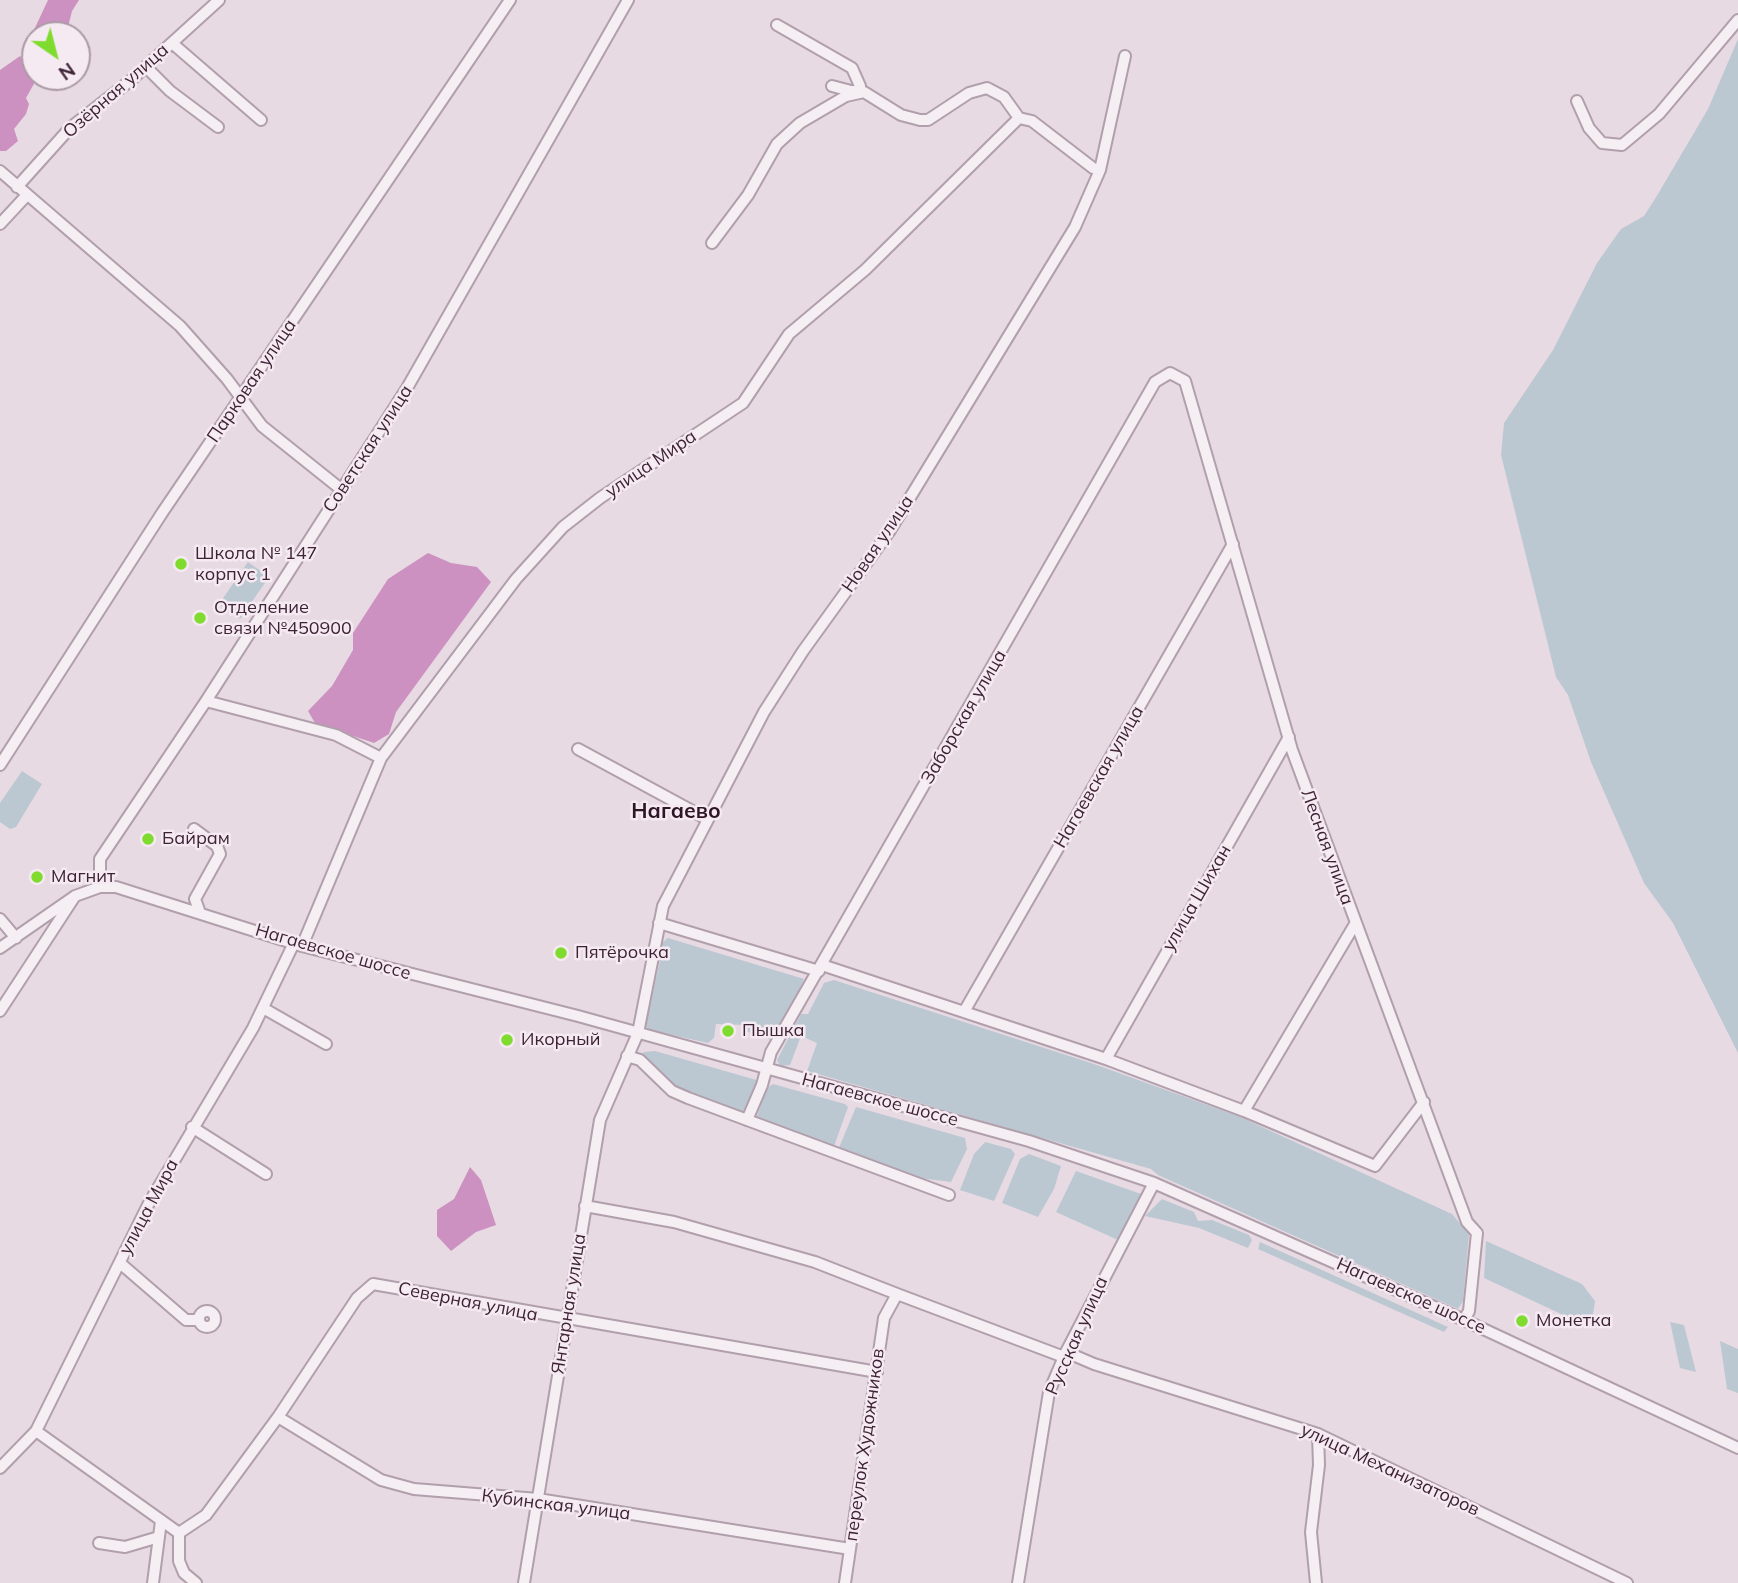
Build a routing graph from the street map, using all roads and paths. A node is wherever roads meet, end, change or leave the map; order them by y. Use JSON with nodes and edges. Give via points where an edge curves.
{"nodes":[{"id":1,"x":219,"y":0,"type":"edge"},
{"id":2,"x":510,"y":0,"type":"edge"},
{"id":3,"x":628,"y":0,"type":"edge"},
{"id":4,"x":1738,"y":20,"type":"edge"},
{"id":5,"x":778,"y":25,"type":"dead end"},
{"id":6,"x":172,"y":43,"type":"junction"},
{"id":7,"x":1125,"y":56,"type":"dead end"},
{"id":8,"x":146,"y":67,"type":"junction"},
{"id":9,"x":832,"y":86,"type":"dead end"},
{"id":10,"x":859,"y":91,"type":"junction"},
{"id":11,"x":1577,"y":101,"type":"dead end"},
{"id":12,"x":1019,"y":118,"type":"junction"},
{"id":13,"x":261,"y":120,"type":"dead end"},
{"id":14,"x":218,"y":127,"type":"dead end"},
{"id":15,"x":1100,"y":170,"type":"junction"},
{"id":16,"x":0,"y":171,"type":"edge"},
{"id":17,"x":17,"y":187,"type":"junction"},
{"id":18,"x":27,"y":195,"type":"junction"},
{"id":19,"x":0,"y":224,"type":"edge"},
{"id":20,"x":712,"y":243,"type":"dead end"},
{"id":21,"x":1170,"y":373,"type":"joint"},
{"id":22,"x":242,"y":397,"type":"junction"},
{"id":23,"x":342,"y":490,"type":"junction"},
{"id":24,"x":1233,"y":544,"type":"junction"},
{"id":25,"x":206,"y":701,"type":"junction"},
{"id":26,"x":1289,"y":737,"type":"junction"},
{"id":27,"x":578,"y":749,"type":"dead end"},
{"id":28,"x":381,"y":758,"type":"junction"},
{"id":29,"x":1,"y":762,"type":"edge"},
{"id":30,"x":707,"y":819,"type":"junction"},
{"id":31,"x":194,"y":829,"type":"dead end"},
{"id":32,"x":100,"y":887,"type":"junction"},
{"id":33,"x":75,"y":896,"type":"junction"},
{"id":34,"x":200,"y":913,"type":"junction"},
{"id":35,"x":0,"y":919,"type":"edge"},
{"id":36,"x":659,"y":923,"type":"junction"},
{"id":37,"x":1355,"y":923,"type":"junction"},
{"id":38,"x":16,"y":938,"type":"junction"},
{"id":39,"x":298,"y":944,"type":"junction"},
{"id":40,"x":0,"y":948,"type":"edge"},
{"id":41,"x":820,"y":968,"type":"junction"},
{"id":42,"x":0,"y":988,"type":"edge"},
{"id":43,"x":9,"y":997,"type":"junction"},
{"id":44,"x":263,"y":1008,"type":"junction"},
{"id":45,"x":965,"y":1010,"type":"junction"},
{"id":46,"x":0,"y":1011,"type":"edge"},
{"id":47,"x":638,"y":1032,"type":"junction"},
{"id":48,"x":326,"y":1044,"type":"dead end"},
{"id":49,"x":627,"y":1056,"type":"junction"},
{"id":50,"x":1106,"y":1059,"type":"junction"},
{"id":51,"x":768,"y":1068,"type":"junction"},
{"id":52,"x":1424,"y":1102,"type":"junction"},
{"id":53,"x":1244,"y":1111,"type":"junction"},
{"id":54,"x":747,"y":1120,"type":"junction"},
{"id":55,"x":192,"y":1127,"type":"junction"},
{"id":56,"x":266,"y":1174,"type":"dead end"},
{"id":57,"x":1154,"y":1183,"type":"junction"},
{"id":58,"x":949,"y":1195,"type":"dead end"},
{"id":59,"x":585,"y":1206,"type":"junction"},
{"id":60,"x":120,"y":1263,"type":"junction"},
{"id":61,"x":897,"y":1294,"type":"junction"},
{"id":62,"x":199,"y":1320,"type":"dead end"},
{"id":63,"x":565,"y":1320,"type":"junction"},
{"id":64,"x":1464,"y":1321,"type":"junction"},
{"id":65,"x":1065,"y":1354,"type":"junction"},
{"id":66,"x":877,"y":1372,"type":"junction"},
{"id":67,"x":278,"y":1418,"type":"junction"},
{"id":68,"x":36,"y":1431,"type":"junction"},
{"id":69,"x":1318,"y":1434,"type":"junction"},
{"id":70,"x":1738,"y":1448,"type":"edge"},
{"id":71,"x":0,"y":1468,"type":"edge"},
{"id":72,"x":538,"y":1499,"type":"junction"},
{"id":73,"x":161,"y":1521,"type":"junction"},
{"id":74,"x":178,"y":1533,"type":"junction"},
{"id":75,"x":159,"y":1537,"type":"junction"},
{"id":76,"x":99,"y":1543,"type":"dead end"},
{"id":77,"x":850,"y":1549,"type":"junction"},
{"id":78,"x":153,"y":1583,"type":"edge"},
{"id":79,"x":196,"y":1583,"type":"edge"},
{"id":80,"x":524,"y":1583,"type":"edge"},
{"id":81,"x":845,"y":1583,"type":"edge"},
{"id":82,"x":1018,"y":1583,"type":"edge"},
{"id":83,"x":1316,"y":1583,"type":"edge"},
{"id":84,"x":1627,"y":1583,"type":"edge"}],
"edges":[{"from":1,"to":6,"type":"street","name":"Озёрная улица"},
{"from":2,"to":22,"type":"street","name":"Парковая улица"},
{"from":3,"to":23,"type":"street","name":"Советская улица","via":[[407,388]]},
{"from":4,"to":11,"type":"street","via":[[1659,114],[1622,145],[1602,144]]},
{"from":5,"to":10,"type":"street","via":[[852,68]]},
{"from":6,"to":8,"type":"street","name":"Озёрная улица"},
{"from":6,"to":13,"type":"street"},
{"from":7,"to":15,"type":"street","name":"Новая улица"},
{"from":8,"to":14,"type":"street"},
{"from":8,"to":17,"type":"street","name":"Озёрная улица","via":[[70,128]]},
{"from":9,"to":10,"type":"street"},
{"from":10,"to":12,"type":"street","via":[[901,115],[928,120],[980,88],[987,89],[1004,97]]},
{"from":10,"to":20,"type":"street","via":[[800,123],[777,144],[748,195]]},
{"from":12,"to":15,"type":"street","via":[[1032,121]]},
{"from":12,"to":28,"type":"street","name":"улица Мира","via":[[865,270],[789,334],[743,403],[578,513],[556,534]]},
{"from":15,"to":30,"type":"street","name":"Новая улица","via":[[1074,228],[950,434],[777,692]]},
{"from":16,"to":17,"type":"street"},
{"from":17,"to":18,"type":"street"},
{"from":18,"to":19,"type":"street"},
{"from":18,"to":22,"type":"street","via":[[180,326]]},
{"from":21,"to":24,"type":"street","name":"Лесная улица","via":[[1185,381]]},
{"from":21,"to":41,"type":"street","name":"Заборская улица","via":[[1155,382]]},
{"from":22,"to":23,"type":"street","via":[[262,426]]},
{"from":22,"to":29,"type":"street","name":"Парковая улица"},
{"from":23,"to":25,"type":"street","name":"Советская улица"},
{"from":24,"to":26,"type":"street","name":"Лесная улица"},
{"from":24,"to":45,"type":"street","name":"Нагаевская улица"},
{"from":25,"to":28,"type":"street","via":[[336,735]]},
{"from":25,"to":32,"type":"street","name":"Советская улица","via":[[100,859]]},
{"from":26,"to":37,"type":"street","name":"Лесная улица"},
{"from":26,"to":50,"type":"street","name":"улица Шихан"},
{"from":27,"to":30,"type":"street"},
{"from":28,"to":39,"type":"street","name":"улица Мира"},
{"from":30,"to":36,"type":"street","name":"Новая улица"},
{"from":31,"to":34,"type":"street","via":[[217,846],[220,854],[195,899]]},
{"from":32,"to":33,"type":"street","name":"Нагаевское шоссе"},
{"from":32,"to":34,"type":"street","name":"Нагаевское шоссе","via":[[116,887]]},
{"from":33,"to":38,"type":"street","name":"Нагаевское шоссе"},
{"from":33,"to":43,"type":"street"},
{"from":34,"to":39,"type":"street","name":"Нагаевское шоссе"},
{"from":35,"to":38,"type":"street"},
{"from":36,"to":41,"type":"street"},
{"from":36,"to":47,"type":"street","name":"Новая улица"},
{"from":37,"to":52,"type":"street","name":"Лесная улица"},
{"from":37,"to":53,"type":"street"},
{"from":38,"to":40,"type":"street","name":"Нагаевское шоссе"},
{"from":39,"to":44,"type":"street","name":"улица Мира"},
{"from":39,"to":47,"type":"street","name":"Нагаевское шоссе"},
{"from":41,"to":45,"type":"street"},
{"from":41,"to":51,"type":"street","name":"Заборская улица","via":[[771,1052]]},
{"from":42,"to":43,"type":"street"},
{"from":43,"to":46,"type":"street"},
{"from":44,"to":48,"type":"street"},
{"from":44,"to":55,"type":"street","name":"улица Мира"},
{"from":45,"to":50,"type":"street"},
{"from":47,"to":49,"type":"street","name":"Янтарная улица"},
{"from":47,"to":51,"type":"street","name":"Нагаевское шоссе"},
{"from":49,"to":54,"type":"street","via":[[640,1060],[672,1091]]},
{"from":49,"to":59,"type":"street","name":"Янтарная улица","via":[[600,1120]]},
{"from":50,"to":53,"type":"street"},
{"from":51,"to":54,"type":"street","name":"Заборская улица"},
{"from":51,"to":57,"type":"street","name":"Нагаевское шоссе","via":[[1029,1141]]},
{"from":52,"to":53,"type":"street","via":[[1375,1166]]},
{"from":52,"to":64,"type":"street","name":"Лесная улица","via":[[1467,1222],[1477,1233]]},
{"from":54,"to":58,"type":"street"},
{"from":55,"to":56,"type":"street"},
{"from":55,"to":60,"type":"street","name":"улица Мира"},
{"from":57,"to":64,"type":"street","name":"Нагаевское шоссе"},
{"from":57,"to":65,"type":"street","name":"Русская улица"},
{"from":59,"to":61,"type":"street","name":"улица Механизаторов","via":[[674,1222],[815,1262]]},
{"from":59,"to":63,"type":"street","name":"Янтарная улица"},
{"from":60,"to":62,"type":"street","via":[[186,1320]]},
{"from":60,"to":68,"type":"street","name":"улица Мира"},
{"from":61,"to":65,"type":"street","name":"улица Механизаторов"},
{"from":61,"to":66,"type":"street","name":"переулок Художников","via":[[884,1318]]},
{"from":63,"to":66,"type":"street","name":"Северная улица"},
{"from":63,"to":67,"type":"street","name":"Северная улица","via":[[373,1284],[357,1298]]},
{"from":63,"to":72,"type":"street","name":"Янтарная улица"},
{"from":64,"to":70,"type":"street","name":"Нагаевское шоссе"},
{"from":65,"to":69,"type":"street","name":"улица Механизаторов"},
{"from":65,"to":82,"type":"street","name":"Русская улица","via":[[1049,1392]]},
{"from":66,"to":77,"type":"street","name":"переулок Художников"},
{"from":67,"to":72,"type":"street","name":"Кубинская улица","via":[[382,1480],[414,1489]]},
{"from":67,"to":74,"type":"street","name":"Северная улица","via":[[206,1515]]},
{"from":68,"to":71,"type":"street","name":"улица Мира"},
{"from":68,"to":73,"type":"street"},
{"from":69,"to":83,"type":"street","via":[[1311,1531]]},
{"from":69,"to":84,"type":"street","name":"улица Механизаторов"},
{"from":72,"to":77,"type":"street","name":"Кубинская улица"},
{"from":72,"to":80,"type":"street","name":"Янтарная улица"},
{"from":73,"to":74,"type":"street"},
{"from":73,"to":75,"type":"street"},
{"from":74,"to":79,"type":"street","via":[[179,1561]]},
{"from":75,"to":76,"type":"street","via":[[125,1547]]},
{"from":75,"to":78,"type":"street"},
{"from":77,"to":81,"type":"street","name":"переулок Художников"}]}
